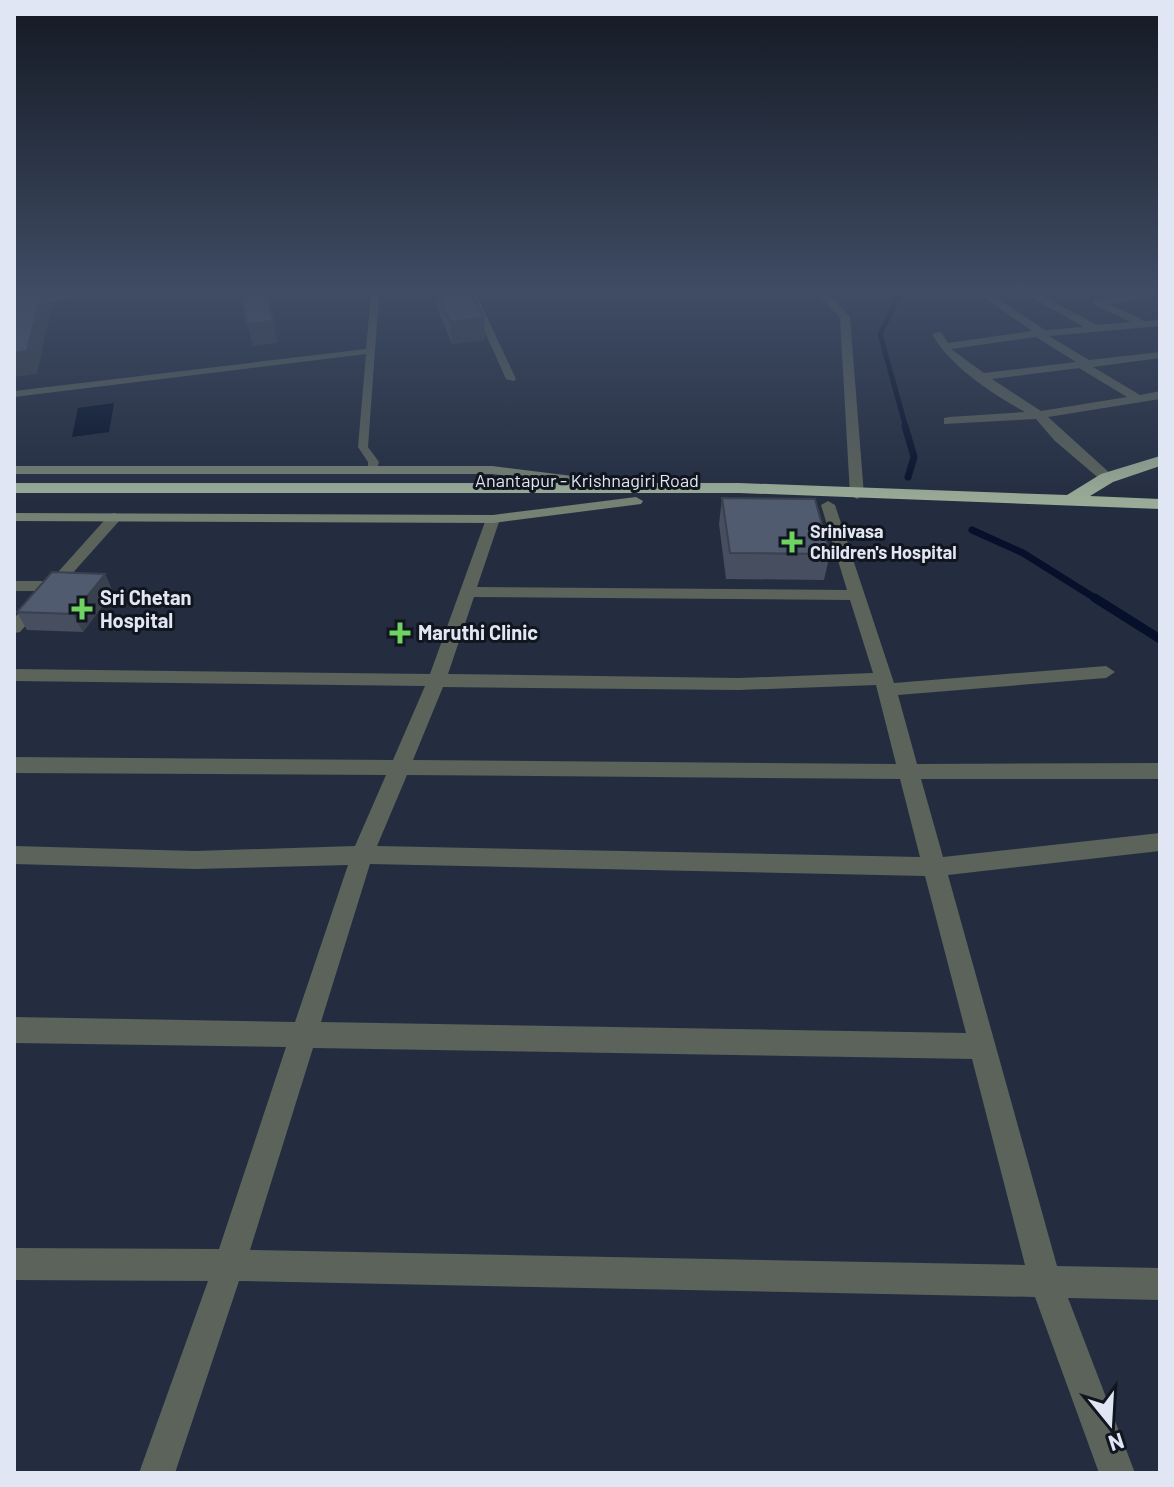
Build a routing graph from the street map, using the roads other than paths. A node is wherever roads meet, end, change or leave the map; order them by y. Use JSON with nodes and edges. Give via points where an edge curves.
{"nodes":[{"id":1,"x":268,"y":363,"type":"edge"},
{"id":2,"x":370,"y":363,"type":"edge"},
{"id":3,"x":504,"y":363,"type":"edge"},
{"id":4,"x":848,"y":363,"type":"edge"},
{"id":5,"x":965,"y":363,"type":"edge"},
{"id":6,"x":1098,"y":363,"type":"edge"},
{"id":7,"x":1086,"y":365,"type":"junction"},
{"id":8,"x":982,"y":377,"type":"junction"},
{"id":9,"x":511,"y":379,"type":"dead end"},
{"id":10,"x":14,"y":394,"type":"edge"},
{"id":11,"x":1160,"y":396,"type":"edge"},
{"id":12,"x":1139,"y":399,"type":"junction"},
{"id":13,"x":1039,"y":415,"type":"junction"},
{"id":14,"x":949,"y":421,"type":"dead end"},
{"id":15,"x":1160,"y":461,"type":"edge"},
{"id":16,"x":14,"y":470,"type":"edge"},
{"id":17,"x":372,"y":470,"type":"junction"},
{"id":18,"x":1160,"y":473,"type":"edge"},
{"id":19,"x":1107,"y":478,"type":"junction"},
{"id":20,"x":14,"y":488,"type":"edge"},
{"id":21,"x":637,"y":494,"type":"junction"},
{"id":22,"x":215,"y":495,"type":"junction"},
{"id":23,"x":857,"y":495,"type":"junction"},
{"id":24,"x":1071,"y":500,"type":"junction"},
{"id":25,"x":14,"y":503,"type":"edge"},
{"id":26,"x":1160,"y":504,"type":"edge"},
{"id":27,"x":828,"y":505,"type":"junction"},
{"id":28,"x":1133,"y":508,"type":"junction"},
{"id":29,"x":1052,"y":512,"type":"junction"},
{"id":30,"x":1160,"y":516,"type":"edge"},
{"id":31,"x":14,"y":517,"type":"edge"},
{"id":32,"x":115,"y":517,"type":"junction"},
{"id":33,"x":493,"y":519,"type":"junction"},
{"id":34,"x":14,"y":586,"type":"edge"},
{"id":35,"x":55,"y":586,"type":"junction"},
{"id":36,"x":468,"y":592,"type":"junction"},
{"id":37,"x":857,"y":595,"type":"junction"},
{"id":38,"x":14,"y":628,"type":"edge"},
{"id":39,"x":1106,"y":672,"type":"dead end"},
{"id":40,"x":14,"y":675,"type":"edge"},
{"id":41,"x":436,"y":682,"type":"junction"},
{"id":42,"x":885,"y":685,"type":"junction"},
{"id":43,"x":14,"y":765,"type":"edge"},
{"id":44,"x":401,"y":765,"type":"junction"},
{"id":45,"x":1160,"y":771,"type":"edge"},
{"id":46,"x":909,"y":773,"type":"junction"},
{"id":47,"x":1160,"y":842,"type":"edge"},
{"id":48,"x":14,"y":855,"type":"edge"},
{"id":49,"x":362,"y":855,"type":"junction"},
{"id":50,"x":935,"y":867,"type":"junction"},
{"id":51,"x":14,"y":1030,"type":"edge"},
{"id":52,"x":304,"y":1033,"type":"junction"},
{"id":53,"x":982,"y":1046,"type":"junction"},
{"id":54,"x":14,"y":1264,"type":"edge"},
{"id":55,"x":229,"y":1265,"type":"junction"},
{"id":56,"x":1046,"y":1284,"type":"junction"},
{"id":57,"x":1160,"y":1284,"type":"edge"},
{"id":58,"x":157,"y":1473,"type":"edge"},
{"id":59,"x":1117,"y":1473,"type":"edge"}],
"edges":[{"from":1,"to":10,"type":"lane"},
{"from":2,"to":17,"type":"lane","via":[[363,447],[374,462]]},
{"from":3,"to":9,"type":"lane"},
{"from":4,"to":23,"type":"street"},
{"from":5,"to":8,"type":"street"},
{"from":6,"to":7,"type":"street"},
{"from":7,"to":8,"type":"street"},
{"from":7,"to":12,"type":"street"},
{"from":8,"to":13,"type":"street"},
{"from":11,"to":12,"type":"street"},
{"from":12,"to":13,"type":"street"},
{"from":13,"to":14,"type":"street"},
{"from":13,"to":19,"type":"street"},
{"from":15,"to":19,"type":"highway"},
{"from":16,"to":17,"type":"street"},
{"from":17,"to":21,"type":"street","via":[[492,470]]},
{"from":18,"to":28,"type":"highway","via":[[1131,487]]},
{"from":19,"to":24,"type":"highway"},
{"from":20,"to":22,"type":"highway"},
{"from":21,"to":22,"type":"highway","name":"Anantapur - Krishnagiri Road"},
{"from":21,"to":23,"type":"highway","name":"Anantapur - Krishnagiri Road","via":[[739,488]]},
{"from":21,"to":27,"type":"highway","name":"Anantapur - Krishnagiri Road"},
{"from":21,"to":33,"type":"street"},
{"from":22,"to":25,"type":"highway","name":"Anantapur - Krishnagiri Road"},
{"from":23,"to":24,"type":"highway","name":"Anantapur - Krishnagiri Road"},
{"from":24,"to":28,"type":"highway","name":"Anantapur - Krishnagiri Road"},
{"from":24,"to":29,"type":"highway"},
{"from":26,"to":28,"type":"highway","name":"Anantapur - Krishnagiri Road"},
{"from":27,"to":29,"type":"highway","name":"Anantapur - Krishnagiri Road"},
{"from":27,"to":37,"type":"street"},
{"from":28,"to":29,"type":"highway","name":"Anantapur - Krishnagiri Road"},
{"from":28,"to":30,"type":"highway","name":"Anantapur - Krishnagiri Road"},
{"from":31,"to":32,"type":"street"},
{"from":32,"to":33,"type":"street"},
{"from":32,"to":35,"type":"street"},
{"from":33,"to":36,"type":"street"},
{"from":34,"to":35,"type":"street"},
{"from":35,"to":38,"type":"street"},
{"from":36,"to":37,"type":"street"},
{"from":36,"to":41,"type":"street"},
{"from":37,"to":42,"type":"street"},
{"from":39,"to":42,"type":"street"},
{"from":40,"to":41,"type":"street"},
{"from":41,"to":42,"type":"street"},
{"from":41,"to":44,"type":"street"},
{"from":42,"to":46,"type":"street"},
{"from":43,"to":44,"type":"street"},
{"from":44,"to":46,"type":"street"},
{"from":44,"to":49,"type":"street"},
{"from":45,"to":46,"type":"street"},
{"from":46,"to":50,"type":"street"},
{"from":47,"to":50,"type":"street"},
{"from":48,"to":49,"type":"street","via":[[195,860]]},
{"from":49,"to":50,"type":"street"},
{"from":49,"to":52,"type":"street"},
{"from":50,"to":53,"type":"street"},
{"from":51,"to":52,"type":"street"},
{"from":52,"to":53,"type":"street"},
{"from":52,"to":55,"type":"street"},
{"from":53,"to":56,"type":"street"},
{"from":54,"to":55,"type":"street"},
{"from":55,"to":56,"type":"street"},
{"from":55,"to":58,"type":"street"},
{"from":56,"to":57,"type":"street"},
{"from":56,"to":59,"type":"street"}]}
